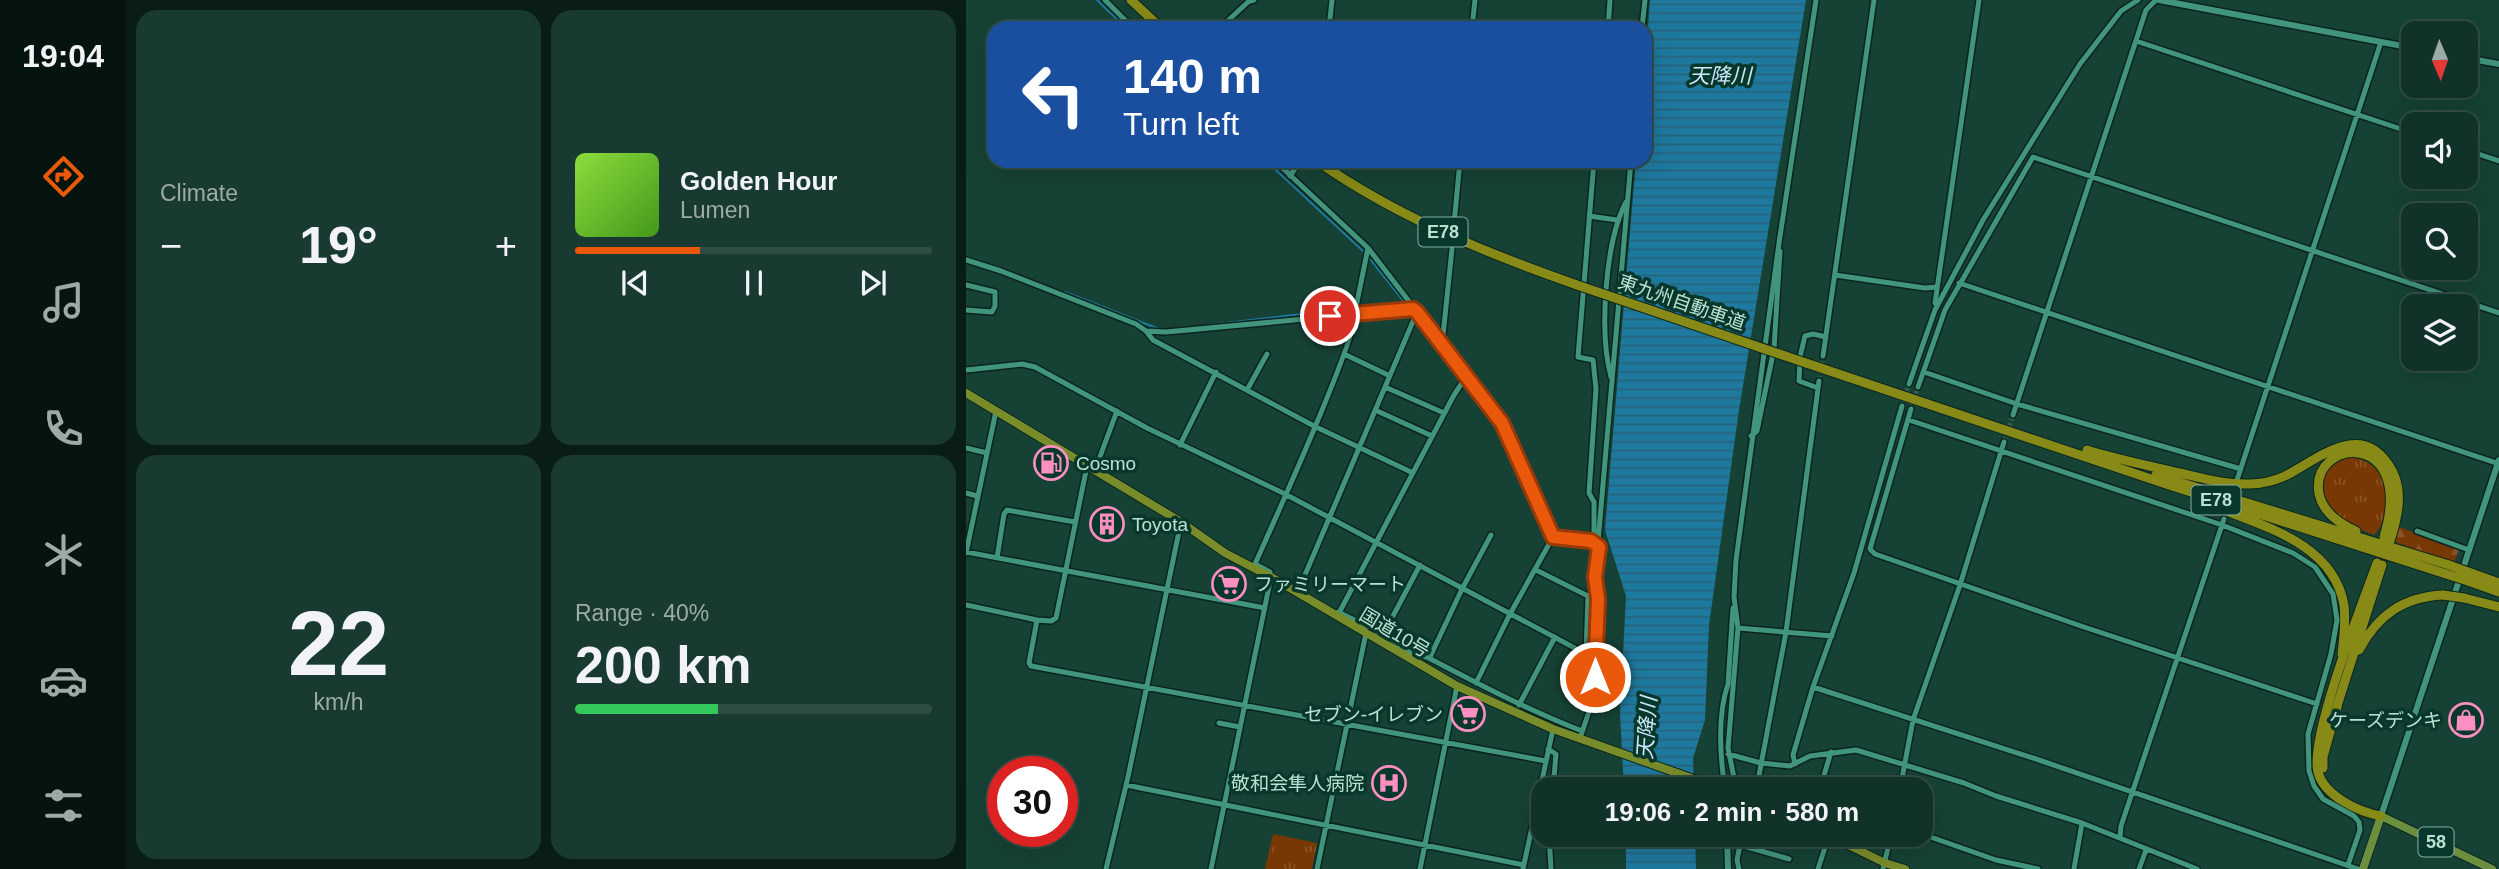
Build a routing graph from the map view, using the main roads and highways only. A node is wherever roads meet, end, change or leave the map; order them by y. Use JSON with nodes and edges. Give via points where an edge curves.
{"nodes":[{"id":1,"x":1131,"y":0,"type":"edge"},
{"id":2,"x":1154,"y":21,"type":"edge"},
{"id":3,"x":1328,"y":168,"type":"edge"},
{"id":4,"x":966,"y":393,"type":"edge"},
{"id":5,"x":1984,"y":421,"type":"junction"},
{"id":6,"x":2050,"y":444,"type":"junction"},
{"id":7,"x":2166,"y":484,"type":"junction"},
{"id":8,"x":2386,"y":544,"type":"junction"},
{"id":9,"x":2414,"y":554,"type":"junction"},
{"id":10,"x":2380,"y":564,"type":"dead end"},
{"id":11,"x":2447,"y":570,"type":"junction"},
{"id":12,"x":2470,"y":577,"type":"junction"},
{"id":13,"x":2499,"y":583,"type":"edge"},
{"id":14,"x":2499,"y":592,"type":"edge"},
{"id":15,"x":2499,"y":607,"type":"edge"},
{"id":16,"x":2344,"y":670,"type":"junction"},
{"id":17,"x":1688,"y":777,"type":"edge"},
{"id":18,"x":2381,"y":816,"type":"junction"},
{"id":19,"x":1847,"y":847,"type":"edge"},
{"id":20,"x":1884,"y":866,"type":"edge"},
{"id":21,"x":1905,"y":869,"type":"edge"},
{"id":22,"x":2360,"y":869,"type":"edge"},
{"id":23,"x":2492,"y":869,"type":"edge"}],
"edges":[{"from":1,"to":2,"type":"highway"},
{"from":3,"to":5,"type":"highway","name":"東九州自動車道","number":"E78","bridge":true,"via":[[1381,202],[1481,250]]},
{"from":4,"to":17,"type":"highway","name":"国道10号","via":[[1226,553],[1457,686],[1553,729]]},
{"from":5,"to":6,"type":"highway","name":"東九州自動車道","number":"E78"},
{"from":5,"to":8,"type":"highway","via":[[2105,456],[2239,484],[2276,480],[2336,447],[2369,447],[2385,458],[2397,485],[2398,508]]},
{"from":6,"to":7,"type":"highway","name":"東九州自動車道","number":"E78"},
{"from":6,"to":8,"type":"highway","name":"東九州自動車道","number":"E78"},
{"from":7,"to":8,"type":"highway","name":"東九州自動車道","number":"E78"},
{"from":7,"to":16,"type":"highway","via":[[2283,534],[2324,563],[2344,609]]},
{"from":8,"to":9,"type":"highway","number":"E78"},
{"from":8,"to":9,"type":"highway","via":[[2391,500],[2385,471],[2365,454],[2337,456],[2325,467],[2319,483],[2329,513],[2350,528]]},
{"from":8,"to":11,"type":"highway","number":"E78"},
{"from":9,"to":11,"type":"highway","number":"E78"},
{"from":10,"to":16,"type":"highway"},
{"from":11,"to":12,"type":"highway","number":"E78","bridge":true},
{"from":12,"to":13,"type":"highway","number":"E78"},
{"from":12,"to":14,"type":"highway","number":"E78"},
{"from":15,"to":16,"type":"highway","bridge":true,"via":[[2443,595],[2415,599],[2390,611],[2370,630]]},
{"from":16,"to":18,"type":"highway","via":[[2317,753],[2317,770],[2328,790]]},
{"from":18,"to":22,"type":"main road"},
{"from":18,"to":23,"type":"main road","number":"58"},
{"from":19,"to":20,"type":"highway"},
{"from":20,"to":21,"type":"highway"}]}
